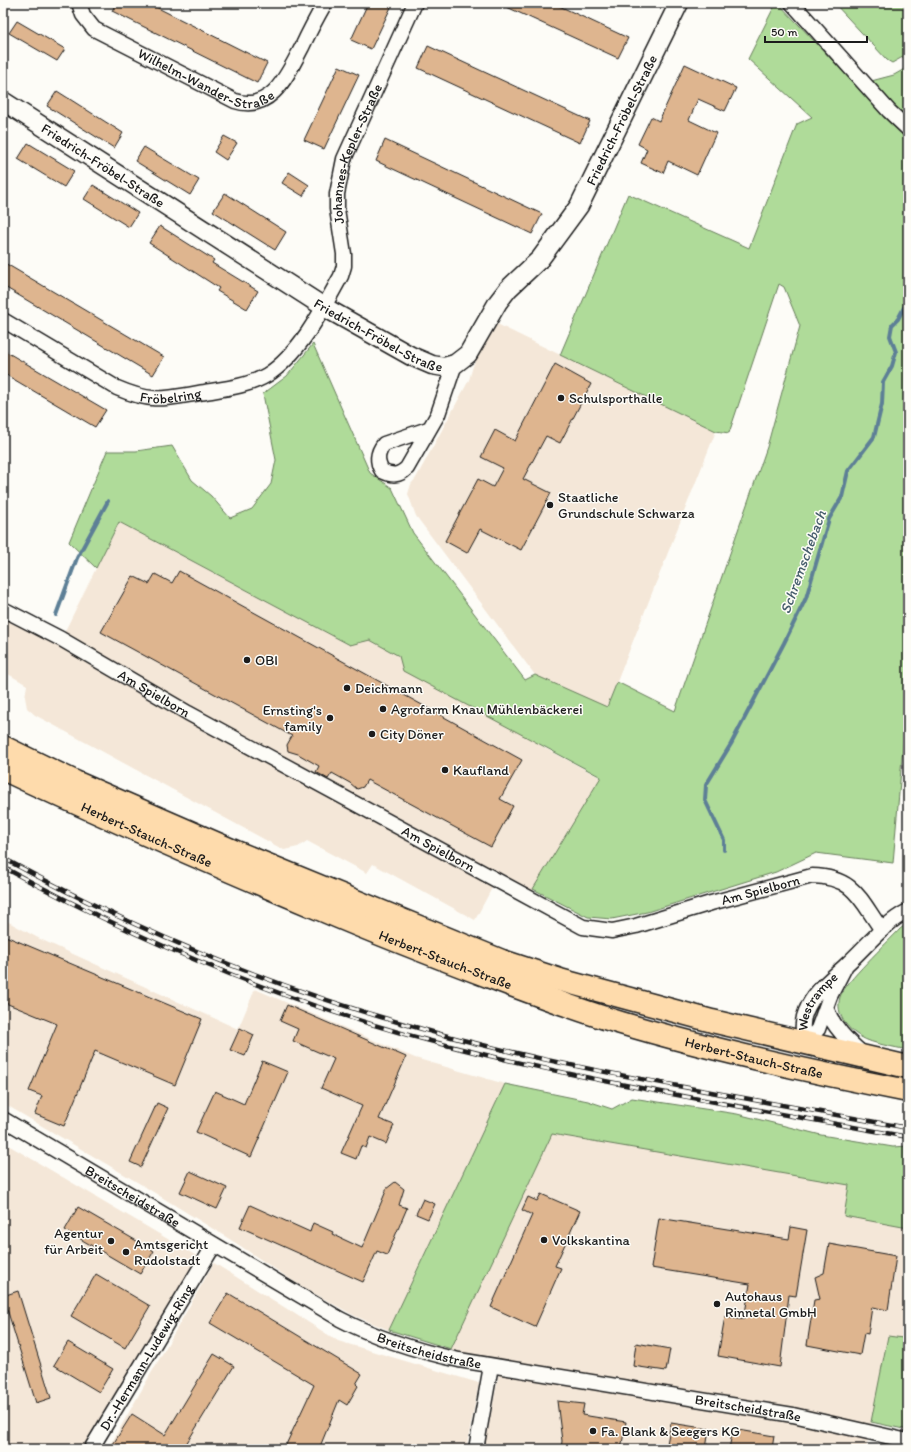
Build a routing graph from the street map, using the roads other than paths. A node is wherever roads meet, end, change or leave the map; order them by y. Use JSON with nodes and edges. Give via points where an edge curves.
{"nodes":[{"id":1,"x":79,"y":3,"type":"edge"},
{"id":2,"x":325,"y":3,"type":"edge"},
{"id":3,"x":415,"y":3,"type":"edge"},
{"id":4,"x":679,"y":3,"type":"edge"},
{"id":5,"x":792,"y":3,"type":"edge"},
{"id":6,"x":3,"y":101,"type":"edge"},
{"id":7,"x":908,"y":129,"type":"edge"},
{"id":8,"x":324,"y":307,"type":"junction"},
{"id":9,"x":3,"y":320,"type":"edge"},
{"id":10,"x":456,"y":364,"type":"junction"},
{"id":11,"x":428,"y":429,"type":"dead end"},
{"id":12,"x":3,"y":609,"type":"edge"},
{"id":13,"x":3,"y":747,"type":"edge"},
{"id":14,"x":3,"y":769,"type":"edge"},
{"id":15,"x":908,"y":911,"type":"edge"},
{"id":16,"x":882,"y":930,"type":"junction"},
{"id":17,"x":846,"y":966,"type":"junction"},
{"id":18,"x":826,"y":1008,"type":"junction"},
{"id":19,"x":806,"y":1044,"type":"junction"},
{"id":20,"x":868,"y":1058,"type":"junction"},
{"id":21,"x":777,"y":1064,"type":"junction"},
{"id":22,"x":908,"y":1067,"type":"edge"},
{"id":23,"x":820,"y":1073,"type":"junction"},
{"id":24,"x":908,"y":1091,"type":"edge"},
{"id":25,"x":3,"y":1119,"type":"edge"},
{"id":26,"x":214,"y":1245,"type":"junction"},
{"id":27,"x":491,"y":1366,"type":"junction"},
{"id":28,"x":901,"y":1443,"type":"edge"},
{"id":29,"x":91,"y":1449,"type":"edge"},
{"id":30,"x":476,"y":1449,"type":"edge"}],
"edges":[{"from":1,"to":2,"type":"street","name":"Wilhelm-Wander-Straße","via":[[83,16],[94,29],[235,101],[249,103],[269,96],[283,82]]},
{"from":3,"to":8,"type":"street","name":"Johannes-Kepler-Straße","via":[[344,159],[337,194],[337,209],[344,266]]},
{"from":4,"to":10,"type":"street","name":"Friedrich-Fröbel-Straße","via":[[579,206],[540,260],[508,289],[468,354]]},
{"from":5,"to":7,"type":"street"},
{"from":6,"to":8,"type":"street","name":"Friedrich-Fröbel-Straße"},
{"from":8,"to":9,"type":"street","name":"Fröbelring","via":[[283,363],[266,375],[245,384],[153,399],[136,397],[117,388]]},
{"from":8,"to":10,"type":"street","name":"Friedrich-Fröbel-Straße","via":[[411,356],[432,365],[444,367]]},
{"from":10,"to":11,"type":"street","via":[[438,414]]},
{"from":12,"to":16,"type":"street","name":"Am Spielborn","via":[[61,639],[188,713],[583,927],[612,932],[812,876],[828,876],[845,883],[860,896]]},
{"from":13,"to":19,"type":"main road","name":"Herbert-Stauch-Straße","via":[[75,782],[236,852],[502,961],[628,999]]},
{"from":14,"to":21,"type":"main road","name":"Herbert-Stauch-Straße","via":[[212,863],[393,940],[585,1012],[690,1043]]},
{"from":15,"to":16,"type":"street","name":"Westrampe"},
{"from":16,"to":17,"type":"street","name":"Westrampe"},
{"from":17,"to":18,"type":"street","name":"Westrampe"},
{"from":17,"to":19,"type":"street","name":"Westrampe","via":[[819,990],[810,1002],[802,1022]]},
{"from":18,"to":19,"type":"street","name":"Westrampe","via":[[818,1029]]},
{"from":18,"to":20,"type":"street","via":[[843,1036]]},
{"from":19,"to":20,"type":"main road","name":"Herbert-Stauch-Straße"},
{"from":19,"to":21,"type":"main road"},
{"from":19,"to":23,"type":"main road","via":[[809,1055]]},
{"from":20,"to":22,"type":"main road","name":"Herbert-Stauch-Straße"},
{"from":21,"to":23,"type":"main road","name":"Herbert-Stauch-Straße"},
{"from":23,"to":24,"type":"main road","name":"Herbert-Stauch-Straße"},
{"from":25,"to":26,"type":"street","name":"Breitscheidstraße"},
{"from":26,"to":27,"type":"street","name":"Breitscheidstraße","via":[[358,1328],[426,1353]]},
{"from":26,"to":29,"type":"street","name":"Dr.-Hermann-Ludewig-Ring"},
{"from":27,"to":28,"type":"street","name":"Breitscheidstraße","via":[[793,1414]]},
{"from":27,"to":30,"type":"street"}]}
